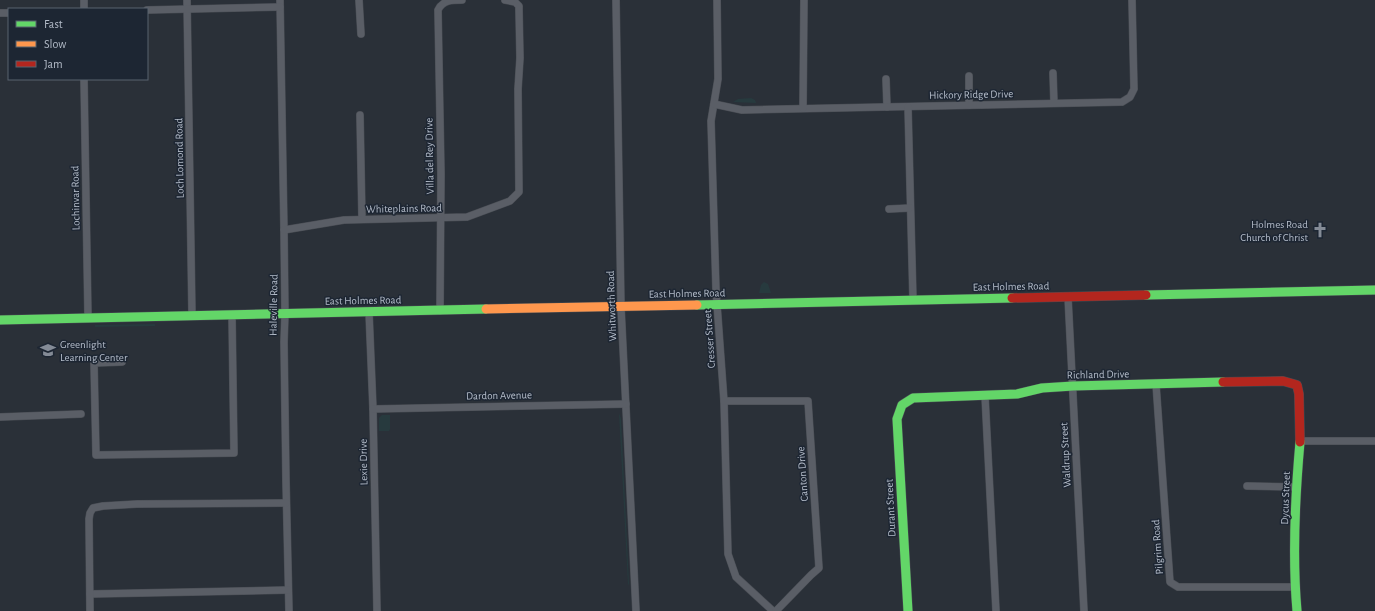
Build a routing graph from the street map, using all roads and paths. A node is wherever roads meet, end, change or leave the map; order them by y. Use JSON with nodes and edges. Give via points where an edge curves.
{"nodes":[{"id":1,"x":187,"y":0,"type":"edge"},
{"id":2,"x":359,"y":0,"type":"edge"},
{"id":3,"x":462,"y":0,"type":"edge"},
{"id":4,"x":505,"y":0,"type":"edge"},
{"id":5,"x":616,"y":0,"type":"edge"},
{"id":6,"x":717,"y":0,"type":"edge"},
{"id":7,"x":804,"y":0,"type":"edge"},
{"id":8,"x":1132,"y":0,"type":"edge"},
{"id":9,"x":280,"y":4,"type":"edge"},
{"id":10,"x":187,"y":9,"type":"junction"},
{"id":11,"x":148,"y":10,"type":"edge"},
{"id":12,"x":361,"y":34,"type":"dead end"},
{"id":13,"x":1053,"y":73,"type":"dead end"},
{"id":14,"x":968,"y":76,"type":"dead end"},
{"id":15,"x":886,"y":79,"type":"dead end"},
{"id":16,"x":84,"y":80,"type":"edge"},
{"id":17,"x":1054,"y":103,"type":"junction"},
{"id":18,"x":714,"y":104,"type":"junction"},
{"id":19,"x":969,"y":105,"type":"junction"},
{"id":20,"x":887,"y":107,"type":"junction"},
{"id":21,"x":908,"y":107,"type":"junction"},
{"id":22,"x":803,"y":108,"type":"junction"},
{"id":23,"x":360,"y":115,"type":"dead end"},
{"id":24,"x":910,"y":208,"type":"junction"},
{"id":25,"x":889,"y":209,"type":"dead end"},
{"id":26,"x":441,"y":218,"type":"junction"},
{"id":27,"x":362,"y":219,"type":"junction"},
{"id":28,"x":284,"y":230,"type":"junction"},
{"id":29,"x":1375,"y":290,"type":"edge"},
{"id":30,"x":1068,"y":297,"type":"junction"},
{"id":31,"x":913,"y":300,"type":"junction"},
{"id":32,"x":717,"y":305,"type":"junction"},
{"id":33,"x":621,"y":307,"type":"junction"},
{"id":34,"x":440,"y":310,"type":"junction"},
{"id":35,"x":369,"y":312,"type":"junction"},
{"id":36,"x":232,"y":314,"type":"junction"},
{"id":37,"x":285,"y":314,"type":"junction"},
{"id":38,"x":192,"y":315,"type":"junction"},
{"id":39,"x":88,"y":317,"type":"junction"},
{"id":40,"x":0,"y":320,"type":"edge"},
{"id":41,"x":122,"y":362,"type":"dead end"},
{"id":42,"x":1156,"y":384,"type":"junction"},
{"id":43,"x":1297,"y":385,"type":"joint"},
{"id":44,"x":1073,"y":386,"type":"junction"},
{"id":45,"x":986,"y":396,"type":"junction"},
{"id":46,"x":724,"y":401,"type":"junction"},
{"id":47,"x":626,"y":404,"type":"junction"},
{"id":48,"x":902,"y":404,"type":"joint"},
{"id":49,"x":373,"y":409,"type":"junction"},
{"id":50,"x":81,"y":414,"type":"dead end"},
{"id":51,"x":0,"y":417,"type":"edge"},
{"id":52,"x":1300,"y":441,"type":"junction"},
{"id":53,"x":1375,"y":441,"type":"edge"},
{"id":54,"x":1247,"y":486,"type":"dead end"},
{"id":55,"x":1296,"y":488,"type":"junction"},
{"id":56,"x":286,"y":503,"type":"junction"},
{"id":57,"x":1294,"y":587,"type":"junction"},
{"id":58,"x":288,"y":590,"type":"junction"},
{"id":59,"x":90,"y":594,"type":"junction"},
{"id":60,"x":90,"y":611,"type":"edge"},
{"id":61,"x":289,"y":611,"type":"edge"},
{"id":62,"x":377,"y":611,"type":"edge"},
{"id":63,"x":636,"y":611,"type":"edge"},
{"id":64,"x":773,"y":611,"type":"edge"},
{"id":65,"x":776,"y":611,"type":"edge"},
{"id":66,"x":908,"y":611,"type":"edge"},
{"id":67,"x":996,"y":611,"type":"edge"},
{"id":68,"x":1084,"y":611,"type":"edge"},
{"id":69,"x":1297,"y":611,"type":"edge"}],
"edges":[{"from":1,"to":10,"type":"street","name":"Loch Lomond Road"},
{"from":2,"to":12,"type":"street"},
{"from":3,"to":26,"type":"street","name":"Villa del Rey Drive","via":[[448,0],[439,8],[438,13]]},
{"from":4,"to":26,"type":"street","name":"Whiteplains Road","via":[[515,2],[519,6],[518,192],[510,201],[473,216]]},
{"from":5,"to":33,"type":"street","name":"Whitworth Road"},
{"from":6,"to":18,"type":"street","name":"Cresser Street","via":[[718,79]]},
{"from":7,"to":22,"type":"street"},
{"from":8,"to":17,"type":"street","name":"Hickory Ridge Drive","via":[[1134,89],[1130,97],[1122,102]]},
{"from":9,"to":10,"type":"street"},
{"from":9,"to":28,"type":"street","name":"Haleville Road"},
{"from":10,"to":11,"type":"street"},
{"from":10,"to":38,"type":"street","name":"Loch Lomond Road"},
{"from":13,"to":17,"type":"street"},
{"from":14,"to":19,"type":"street"},
{"from":15,"to":20,"type":"street"},
{"from":16,"to":39,"type":"street","name":"Lochinvar Road"},
{"from":17,"to":19,"type":"street","name":"Hickory Ridge Drive"},
{"from":18,"to":22,"type":"street","name":"Hickory Ridge Drive","via":[[742,110]]},
{"from":18,"to":32,"type":"street","name":"Cresser Street","via":[[712,130]]},
{"from":19,"to":21,"type":"street","name":"Hickory Ridge Drive"},
{"from":20,"to":21,"type":"street","name":"Hickory Ridge Drive"},
{"from":20,"to":22,"type":"street","name":"Hickory Ridge Drive"},
{"from":21,"to":24,"type":"street"},
{"from":23,"to":27,"type":"street"},
{"from":24,"to":25,"type":"street"},
{"from":24,"to":31,"type":"street"},
{"from":26,"to":27,"type":"street","name":"Whiteplains Road"},
{"from":26,"to":34,"type":"street","name":"Villa del Rey Drive"},
{"from":27,"to":28,"type":"street","name":"Whiteplains Road","via":[[340,220]]},
{"from":28,"to":37,"type":"street","name":"Haleville Road"},
{"from":29,"to":30,"type":"main road","name":"East Holmes Road"},
{"from":30,"to":31,"type":"main road","name":"East Holmes Road"},
{"from":30,"to":44,"type":"street","name":"Waldrup Street"},
{"from":31,"to":32,"type":"main road","name":"East Holmes Road"},
{"from":32,"to":33,"type":"main road","name":"East Holmes Road"},
{"from":32,"to":46,"type":"street","name":"Cresser Street"},
{"from":33,"to":34,"type":"main road","name":"East Holmes Road"},
{"from":33,"to":47,"type":"street","name":"Whitworth Road"},
{"from":34,"to":35,"type":"main road","name":"East Holmes Road"},
{"from":35,"to":37,"type":"main road","name":"East Holmes Road"},
{"from":35,"to":49,"type":"street","name":"Lexie Drive"},
{"from":36,"to":37,"type":"main road","name":"East Holmes Road"},
{"from":36,"to":38,"type":"main road","name":"East Holmes Road"},
{"from":36,"to":41,"type":"street","via":[[234,453],[96,456],[94,363]]},
{"from":37,"to":56,"type":"street","name":"Haleville Road"},
{"from":38,"to":39,"type":"main road","name":"East Holmes Road"},
{"from":39,"to":40,"type":"main road","name":"East Holmes Road"},
{"from":42,"to":43,"type":"main road","name":"Richland Drive","via":[[1283,381]]},
{"from":42,"to":44,"type":"main road","name":"Richland Drive"},
{"from":42,"to":57,"type":"street","name":"Pilgrim Road","via":[[1170,582],[1178,587]]},
{"from":43,"to":52,"type":"main road","name":"Dycus Street"},
{"from":44,"to":45,"type":"main road","name":"Richland Drive"},
{"from":44,"to":68,"type":"street","name":"Waldrup Street"},
{"from":45,"to":48,"type":"main road","name":"Richland Drive","via":[[913,398]]},
{"from":45,"to":67,"type":"street"},
{"from":46,"to":64,"type":"street","name":"Cresser Street","via":[[728,554],[736,577]]},
{"from":46,"to":65,"type":"street","name":"Canton Drive","via":[[808,400],[819,568]]},
{"from":47,"to":49,"type":"street","name":"Dardon Avenue"},
{"from":47,"to":63,"type":"street","name":"Whitworth Road"},
{"from":48,"to":66,"type":"main road","name":"Durant Street","via":[[898,419]]},
{"from":49,"to":62,"type":"street","name":"Lexie Drive"},
{"from":50,"to":51,"type":"street"},
{"from":52,"to":53,"type":"street"},
{"from":52,"to":55,"type":"main road","name":"Dycus Street"},
{"from":54,"to":55,"type":"street"},
{"from":55,"to":57,"type":"main road","name":"Dycus Street"},
{"from":56,"to":58,"type":"street","name":"Haleville Road"},
{"from":56,"to":59,"type":"street","via":[[137,504],[93,508],[89,519]]},
{"from":57,"to":69,"type":"main road","name":"Dycus Street"},
{"from":58,"to":59,"type":"street"},
{"from":58,"to":61,"type":"street","name":"Haleville Road"},
{"from":59,"to":60,"type":"street"}]}
